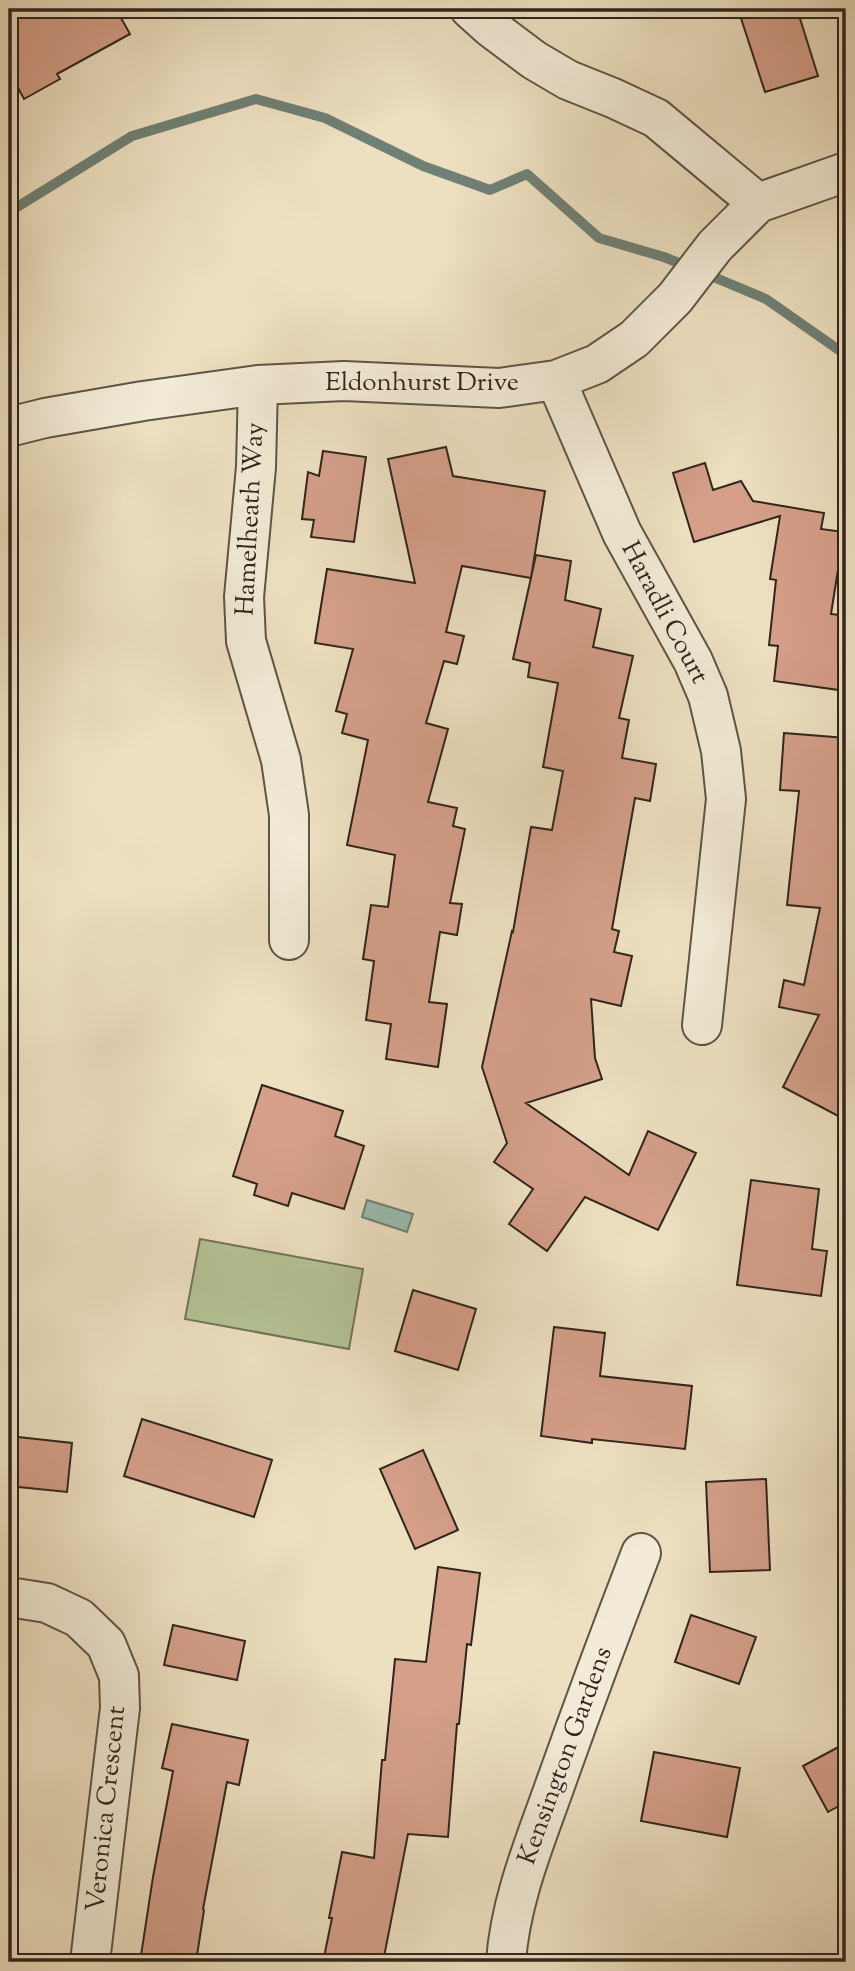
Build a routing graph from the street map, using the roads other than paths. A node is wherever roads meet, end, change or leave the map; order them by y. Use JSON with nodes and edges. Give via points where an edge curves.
{"nodes":[{"id":1,"x":470,"y":9,"type":"edge"},
{"id":2,"x":846,"y":172,"type":"edge"},
{"id":3,"x":758,"y":203,"type":"junction"},
{"id":4,"x":556,"y":380,"type":"junction"},
{"id":5,"x":258,"y":386,"type":"junction"},
{"id":6,"x":9,"y":427,"type":"edge"},
{"id":7,"x":289,"y":940,"type":"dead end"},
{"id":8,"x":702,"y":1025,"type":"dead end"},
{"id":9,"x":641,"y":1553,"type":"dead end"},
{"id":10,"x":9,"y":1597,"type":"edge"},
{"id":11,"x":90,"y":1962,"type":"edge"},
{"id":12,"x":506,"y":1962,"type":"edge"}],
"edges":[{"from":1,"to":3,"type":"street","via":[[556,73],[656,118]]},
{"from":2,"to":3,"type":"street","name":"Eldonhurst Drive"},
{"from":3,"to":4,"type":"street","name":"Eldonhurst Drive","via":[[634,340],[597,364]]},
{"from":4,"to":5,"type":"street","name":"Eldonhurst Drive","via":[[499,388],[344,381]]},
{"from":4,"to":8,"type":"street","name":"Haradli Court","via":[[622,533],[693,660],[708,696],[721,751],[726,799]]},
{"from":5,"to":6,"type":"street","name":"Eldonhurst Drive","via":[[143,401]]},
{"from":5,"to":7,"type":"street","name":"Hamelheath Way","via":[[244,597],[246,641],[281,760],[289,815]]},
{"from":9,"to":12,"type":"street","name":"Kensington Gardens","via":[[529,1857]]},
{"from":10,"to":11,"type":"street","name":"Veronica Crescent","via":[[47,1603],[79,1618],[106,1644],[119,1676],[120,1708]]}]}
